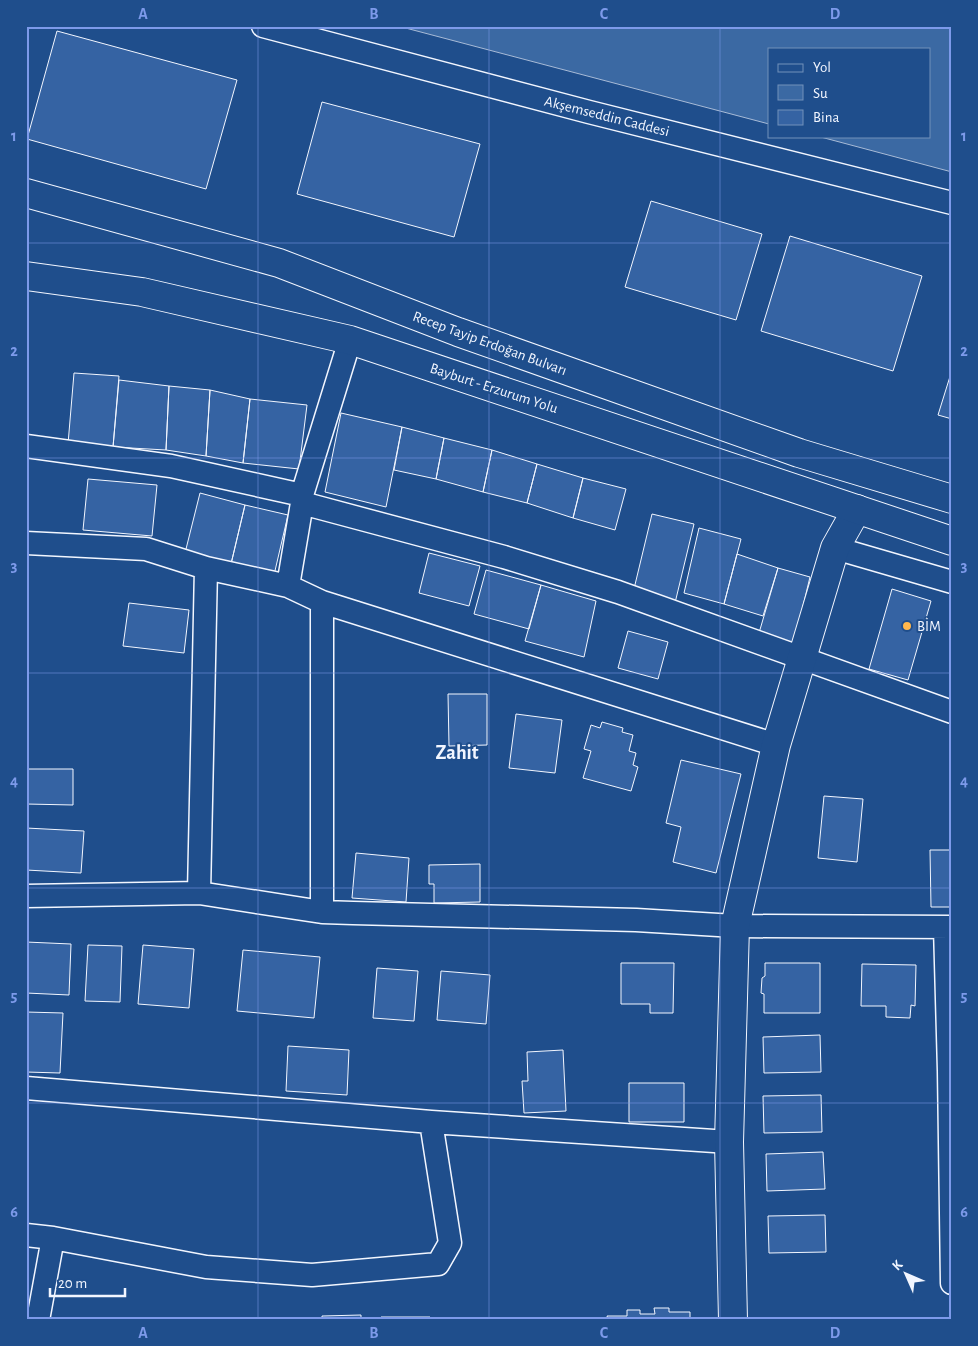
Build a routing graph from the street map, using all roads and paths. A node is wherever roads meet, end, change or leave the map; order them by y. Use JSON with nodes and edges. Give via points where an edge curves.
{"nodes":[{"id":1,"x":263,"y":26,"type":"edge"},
{"id":2,"x":26,"y":193,"type":"edge"},
{"id":3,"x":952,"y":203,"type":"edge"},
{"id":4,"x":26,"y":276,"type":"edge"},
{"id":5,"x":350,"y":340,"type":"junction"},
{"id":6,"x":26,"y":446,"type":"edge"},
{"id":7,"x":302,"y":499,"type":"junction"},
{"id":8,"x":952,"y":499,"type":"edge"},
{"id":9,"x":857,"y":509,"type":"junction"},
{"id":10,"x":952,"y":541,"type":"edge"},
{"id":11,"x":26,"y":543,"type":"edge"},
{"id":12,"x":835,"y":548,"type":"junction"},
{"id":13,"x":206,"y":568,"type":"junction"},
{"id":14,"x":952,"y":582,"type":"edge"},
{"id":15,"x":288,"y":586,"type":"junction"},
{"id":16,"x":322,"y":602,"type":"junction"},
{"id":17,"x":802,"y":659,"type":"junction"},
{"id":18,"x":952,"y":712,"type":"edge"},
{"id":19,"x":776,"y":745,"type":"junction"},
{"id":20,"x":199,"y":893,"type":"junction"},
{"id":21,"x":26,"y":896,"type":"edge"},
{"id":22,"x":322,"y":912,"type":"junction"},
{"id":23,"x":735,"y":926,"type":"junction"},
{"id":24,"x":948,"y":927,"type":"edge"},
{"id":25,"x":951,"y":1071,"type":"edge"},
{"id":26,"x":26,"y":1088,"type":"edge"},
{"id":27,"x":431,"y":1122,"type":"junction"},
{"id":28,"x":729,"y":1142,"type":"junction"},
{"id":29,"x":26,"y":1235,"type":"edge"},
{"id":30,"x":53,"y":1238,"type":"junction"},
{"id":31,"x":952,"y":1283,"type":"edge"},
{"id":32,"x":38,"y":1320,"type":"edge"},
{"id":33,"x":733,"y":1320,"type":"edge"}],
"edges":[{"from":1,"to":3,"type":"street","name":"Akşemseddin Caddesi"},
{"from":2,"to":8,"type":"main road","name":"Recep Tayip Erdoğan Bulvarı","via":[[279,263],[458,332],[799,453]]},
{"from":4,"to":5,"type":"main road","name":"Bayburt - Erzurum Yolu","via":[[142,292]]},
{"from":5,"to":7,"type":"street"},
{"from":5,"to":9,"type":"main road","name":"Bayburt - Erzurum Yolu"},
{"from":6,"to":7,"type":"street","via":[[171,466]]},
{"from":7,"to":15,"type":"street"},
{"from":7,"to":17,"type":"street","via":[[618,592]]},
{"from":9,"to":10,"type":"main road","name":"Bayburt - Erzurum Yolu"},
{"from":9,"to":12,"type":"main road"},
{"from":11,"to":13,"type":"street","via":[[146,549]]},
{"from":12,"to":14,"type":"street"},
{"from":12,"to":17,"type":"main road"},
{"from":13,"to":15,"type":"street"},
{"from":13,"to":20,"type":"street"},
{"from":15,"to":16,"type":"street"},
{"from":16,"to":19,"type":"street"},
{"from":16,"to":22,"type":"street"},
{"from":17,"to":18,"type":"street"},
{"from":17,"to":19,"type":"main road"},
{"from":19,"to":23,"type":"main road"},
{"from":20,"to":21,"type":"street"},
{"from":20,"to":22,"type":"street"},
{"from":22,"to":23,"type":"street","via":[[636,920]]},
{"from":23,"to":24,"type":"street"},
{"from":23,"to":28,"type":"main road"},
{"from":24,"to":25,"type":"street"},
{"from":25,"to":31,"type":"street"},
{"from":26,"to":27,"type":"street"},
{"from":27,"to":28,"type":"street"},
{"from":27,"to":30,"type":"street","via":[[450,1243],[438,1264],[312,1275],[206,1267]]},
{"from":28,"to":33,"type":"main road"},
{"from":29,"to":30,"type":"street"},
{"from":30,"to":32,"type":"street"}]}
